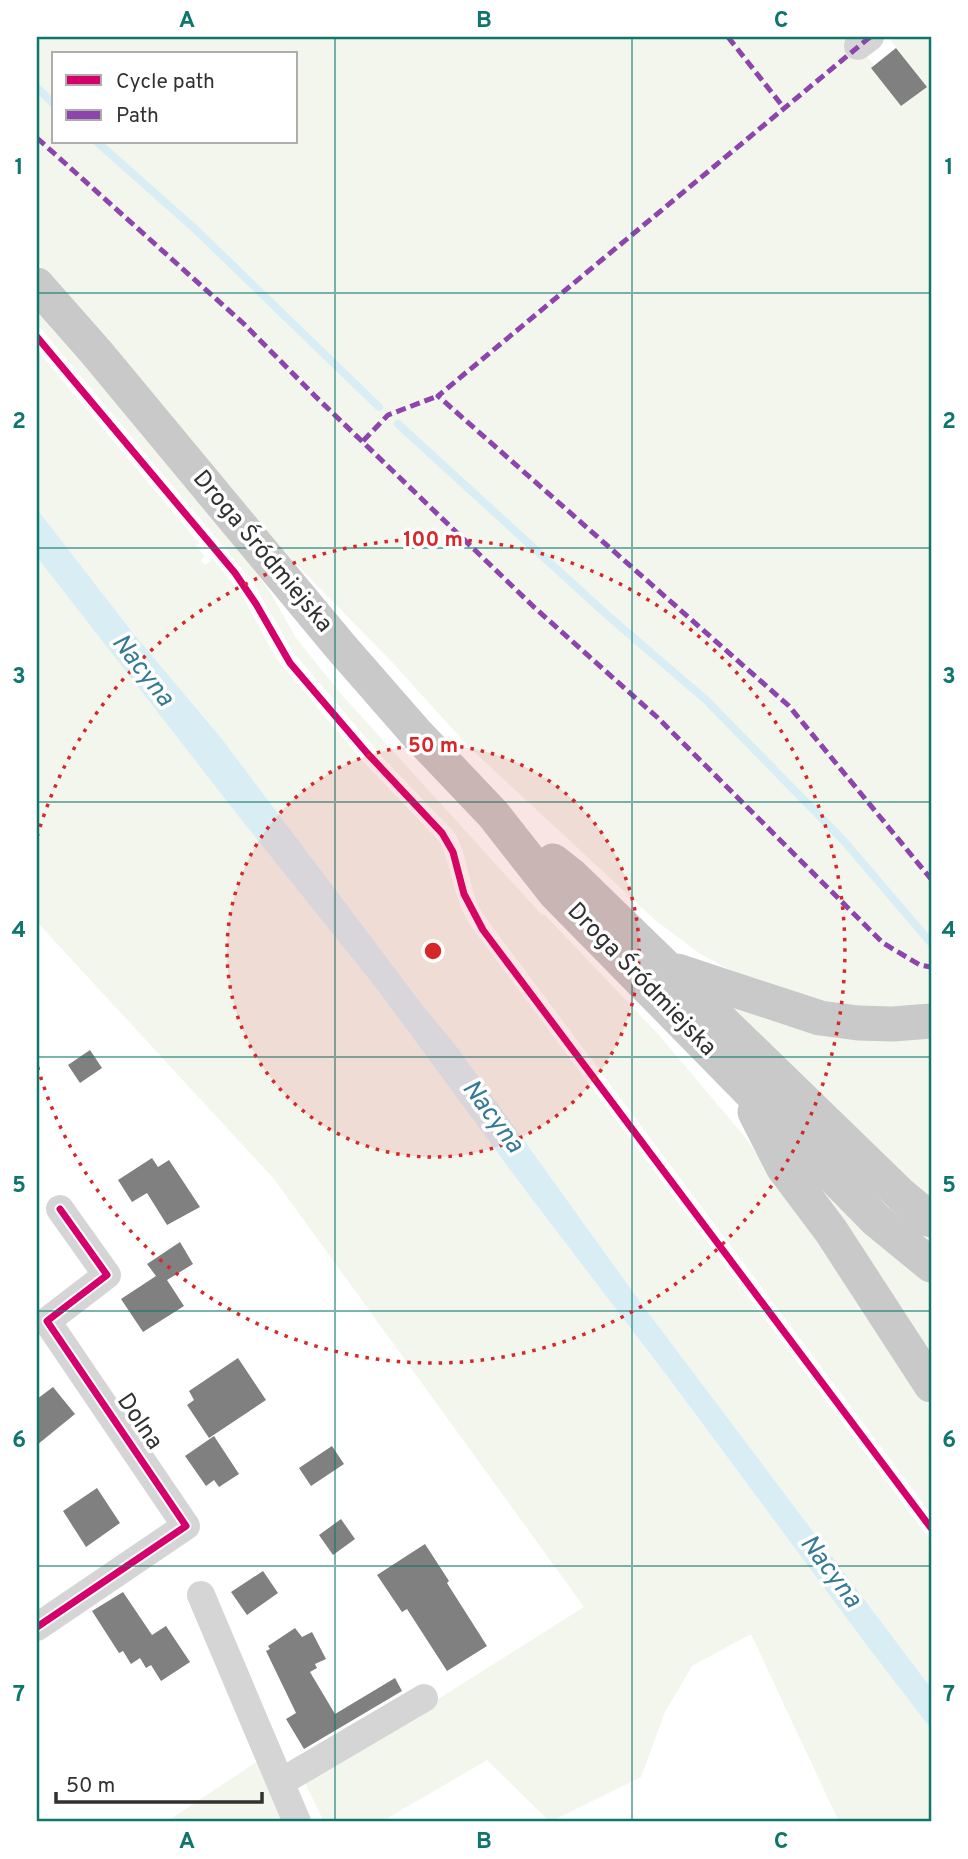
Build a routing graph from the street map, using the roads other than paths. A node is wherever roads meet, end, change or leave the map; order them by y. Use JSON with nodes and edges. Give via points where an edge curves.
{"nodes":[{"id":1,"x":37,"y":285,"type":"edge"},
{"id":2,"x":493,"y":814,"type":"junction"},
{"id":3,"x":669,"y":969,"type":"junction"},
{"id":4,"x":931,"y":1021,"type":"edge"},
{"id":5,"x":738,"y":1079,"type":"junction"},
{"id":6,"x":60,"y":1209,"type":"dead end"},
{"id":7,"x":931,"y":1220,"type":"edge"},
{"id":8,"x":931,"y":1265,"type":"edge"},
{"id":9,"x":931,"y":1385,"type":"edge"},
{"id":10,"x":201,"y":1595,"type":"dead end"},
{"id":11,"x":37,"y":1627,"type":"edge"},
{"id":12,"x":424,"y":1698,"type":"dead end"},
{"id":13,"x":281,"y":1782,"type":"junction"},
{"id":14,"x":297,"y":1822,"type":"edge"}],
"edges":[{"from":1,"to":2,"type":"main road","name":"Droga Śródmiejska","via":[[364,674]]},
{"from":2,"to":3,"type":"main road","name":"Droga Śródmiejska","via":[[572,876]]},
{"from":2,"to":5,"type":"main road","name":"Droga Śródmiejska","via":[[555,892]]},
{"from":3,"to":4,"type":"main road","via":[[820,1018],[893,1024]]},
{"from":3,"to":7,"type":"main road","name":"Droga Śródmiejska"},
{"from":5,"to":8,"type":"main road","name":"Droga Śródmiejska","via":[[876,1220]]},
{"from":5,"to":9,"type":"main road","via":[[783,1167],[831,1231]]},
{"from":6,"to":11,"type":"street","name":"Dolna","via":[[107,1276],[47,1321],[186,1526]]},
{"from":10,"to":13,"type":"street"},
{"from":12,"to":13,"type":"street"},
{"from":13,"to":14,"type":"street"}]}
